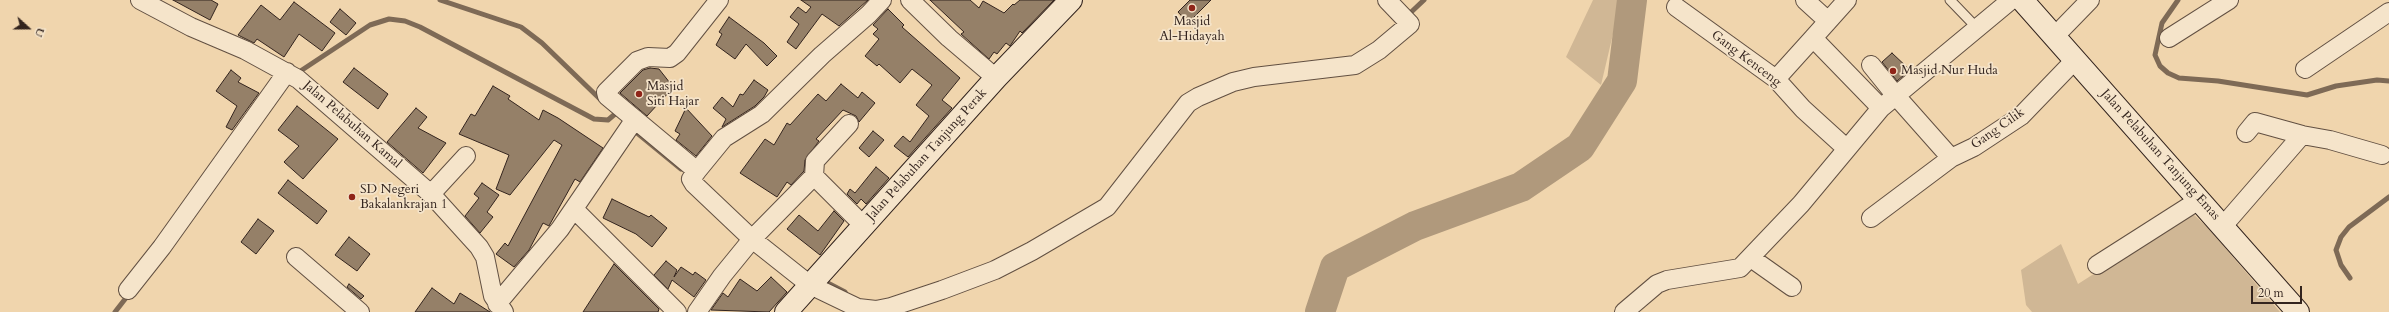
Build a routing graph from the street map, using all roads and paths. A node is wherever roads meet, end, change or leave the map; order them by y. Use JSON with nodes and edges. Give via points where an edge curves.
{"nodes":[{"id":1,"x":140,"y":0,"type":"edge"},
{"id":2,"x":719,"y":0,"type":"edge"},
{"id":3,"x":882,"y":0,"type":"edge"},
{"id":4,"x":910,"y":0,"type":"edge"},
{"id":5,"x":1071,"y":0,"type":"edge"},
{"id":6,"x":1805,"y":0,"type":"edge"},
{"id":7,"x":1847,"y":0,"type":"edge"},
{"id":8,"x":1950,"y":0,"type":"edge"},
{"id":9,"x":2011,"y":0,"type":"edge"},
{"id":10,"x":2022,"y":0,"type":"edge"},
{"id":11,"x":2090,"y":0,"type":"edge"},
{"id":12,"x":2220,"y":3,"type":"edge"},
{"id":13,"x":1676,"y":7,"type":"dead end"},
{"id":14,"x":1399,"y":12,"type":"edge"},
{"id":15,"x":2389,"y":12,"type":"edge"},
{"id":16,"x":1828,"y":21,"type":"junction"},
{"id":17,"x":1977,"y":28,"type":"junction"},
{"id":18,"x":2054,"y":37,"type":"junction"},
{"id":19,"x":1813,"y":38,"type":"junction"},
{"id":20,"x":2169,"y":38,"type":"dead end"},
{"id":21,"x":2075,"y":60,"type":"junction"},
{"id":22,"x":1871,"y":65,"type":"dead end"},
{"id":23,"x":2306,"y":69,"type":"dead end"},
{"id":24,"x":287,"y":72,"type":"junction"},
{"id":25,"x":996,"y":78,"type":"junction"},
{"id":26,"x":1776,"y":79,"type":"junction"},
{"id":27,"x":1896,"y":96,"type":"junction"},
{"id":28,"x":1881,"y":108,"type":"junction"},
{"id":29,"x":631,"y":124,"type":"junction"},
{"id":30,"x":850,"y":124,"type":"dead end"},
{"id":31,"x":2246,"y":133,"type":"dead end"},
{"id":32,"x":2302,"y":135,"type":"junction"},
{"id":33,"x":1847,"y":149,"type":"junction"},
{"id":34,"x":466,"y":156,"type":"dead end"},
{"id":35,"x":2382,"y":156,"type":"dead end"},
{"id":36,"x":1951,"y":158,"type":"junction"},
{"id":37,"x":695,"y":174,"type":"junction"},
{"id":38,"x":814,"y":176,"type":"junction"},
{"id":39,"x":431,"y":194,"type":"junction"},
{"id":40,"x":2199,"y":200,"type":"junction"},
{"id":41,"x":574,"y":210,"type":"junction"},
{"id":42,"x":1872,"y":218,"type":"dead end"},
{"id":43,"x":864,"y":226,"type":"junction"},
{"id":44,"x":2224,"y":226,"type":"junction"},
{"id":45,"x":755,"y":236,"type":"junction"},
{"id":46,"x":296,"y":257,"type":"dead end"},
{"id":47,"x":1751,"y":258,"type":"junction"},
{"id":48,"x":2097,"y":265,"type":"dead end"},
{"id":49,"x":816,"y":279,"type":"junction"},
{"id":50,"x":1792,"y":288,"type":"dead end"},
{"id":51,"x":128,"y":290,"type":"dead end"},
{"id":52,"x":500,"y":308,"type":"edge"},
{"id":53,"x":876,"y":311,"type":"edge"},
{"id":54,"x":360,"y":312,"type":"edge"},
{"id":55,"x":677,"y":312,"type":"edge"},
{"id":56,"x":697,"y":312,"type":"edge"},
{"id":57,"x":786,"y":312,"type":"edge"},
{"id":58,"x":1624,"y":312,"type":"edge"},
{"id":59,"x":2298,"y":312,"type":"edge"}],
"edges":[{"from":1,"to":24,"type":"street","name":"Jalan Pelabuhan Kamal"},
{"from":2,"to":29,"type":"street","via":[[677,53],[670,58],[648,57],[637,61],[606,92]]},
{"from":3,"to":37,"type":"street","via":[[762,114],[724,138]]},
{"from":4,"to":25,"type":"street"},
{"from":5,"to":25,"type":"main road","name":"Jalan Pelabuhan Tanjung Perak"},
{"from":6,"to":16,"type":"street"},
{"from":7,"to":16,"type":"street"},
{"from":8,"to":17,"type":"lane"},
{"from":9,"to":17,"type":"street"},
{"from":10,"to":18,"type":"main road","name":"Jalan Pelabuhan Tanjung Emas"},
{"from":11,"to":18,"type":"street"},
{"from":12,"to":20,"type":"street"},
{"from":13,"to":26,"type":"street","name":"Gang Kenceng"},
{"from":14,"to":53,"type":"street","via":[[1379,50],[1355,65],[1254,77],[1233,82],[1198,97],[1188,103],[1107,206],[995,270]]},
{"from":15,"to":23,"type":"street"},
{"from":16,"to":19,"type":"street"},
{"from":17,"to":27,"type":"street"},
{"from":18,"to":21,"type":"main road","name":"Jalan Pelabuhan Tanjung Emas"},
{"from":19,"to":26,"type":"street"},
{"from":19,"to":28,"type":"street"},
{"from":21,"to":36,"type":"street","name":"Gang Cilik","via":[[2021,116]]},
{"from":21,"to":40,"type":"main road","name":"Jalan Pelabuhan Tanjung Emas"},
{"from":22,"to":27,"type":"street"},
{"from":24,"to":39,"type":"street","name":"Jalan Pelabuhan Kamal"},
{"from":24,"to":51,"type":"street","via":[[162,247]]},
{"from":25,"to":43,"type":"main road","name":"Jalan Pelabuhan Tanjung Perak"},
{"from":26,"to":33,"type":"street","name":"Gang Kenceng","via":[[1803,109]]},
{"from":27,"to":28,"type":"street"},
{"from":27,"to":36,"type":"street"},
{"from":28,"to":33,"type":"street"},
{"from":29,"to":37,"type":"street"},
{"from":29,"to":41,"type":"street"},
{"from":30,"to":38,"type":"street","via":[[815,161]]},
{"from":31,"to":32,"type":"street","via":[[2255,122]]},
{"from":32,"to":35,"type":"street","via":[[2330,140]]},
{"from":32,"to":44,"type":"street"},
{"from":33,"to":47,"type":"street"},
{"from":34,"to":39,"type":"street"},
{"from":36,"to":42,"type":"street","name":"Gang Cilik"},
{"from":37,"to":45,"type":"street","via":[[694,184]]},
{"from":38,"to":43,"type":"street"},
{"from":38,"to":45,"type":"street"},
{"from":39,"to":52,"type":"street","name":"Jalan Pelabuhan Kamal","via":[[479,247],[485,257],[493,296]]},
{"from":40,"to":44,"type":"main road","name":"Jalan Pelabuhan Tanjung Emas"},
{"from":40,"to":48,"type":"street"},
{"from":41,"to":52,"type":"street"},
{"from":41,"to":55,"type":"street"},
{"from":43,"to":49,"type":"main road","name":"Jalan Pelabuhan Tanjung Perak"},
{"from":44,"to":59,"type":"main road","name":"Jalan Pelabuhan Tanjung Emas"},
{"from":45,"to":49,"type":"street"},
{"from":45,"to":56,"type":"street"},
{"from":46,"to":54,"type":"street"},
{"from":47,"to":50,"type":"street"},
{"from":47,"to":58,"type":"street","via":[[1740,268],[1667,280],[1657,284]]},
{"from":49,"to":53,"type":"street","via":[[858,308]]},
{"from":49,"to":57,"type":"main road","name":"Jalan Pelabuhan Tanjung Perak"}]}
